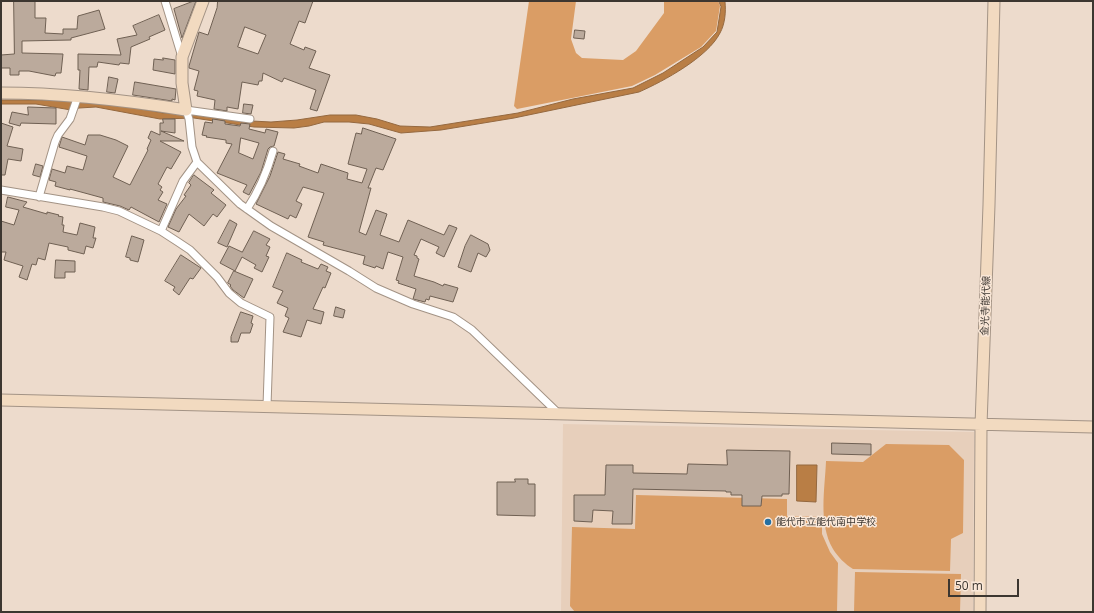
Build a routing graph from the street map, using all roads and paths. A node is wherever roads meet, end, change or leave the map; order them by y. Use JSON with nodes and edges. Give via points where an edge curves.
{"nodes":[{"id":1,"x":165,"y":1,"type":"edge"},
{"id":2,"x":203,"y":1,"type":"edge"},
{"id":3,"x":994,"y":1,"type":"edge"},
{"id":4,"x":182,"y":57,"type":"junction"},
{"id":5,"x":1,"y":93,"type":"edge"},
{"id":6,"x":78,"y":96,"type":"junction"},
{"id":7,"x":188,"y":114,"type":"junction"},
{"id":8,"x":250,"y":119,"type":"dead end"},
{"id":9,"x":273,"y":151,"type":"dead end"},
{"id":10,"x":197,"y":162,"type":"junction"},
{"id":11,"x":1,"y":190,"type":"edge"},
{"id":12,"x":39,"y":197,"type":"junction"},
{"id":13,"x":247,"y":209,"type":"junction"},
{"id":14,"x":161,"y":231,"type":"junction"},
{"id":15,"x":1,"y":400,"type":"edge"},
{"id":16,"x":267,"y":406,"type":"junction"},
{"id":17,"x":560,"y":414,"type":"junction"},
{"id":18,"x":982,"y":425,"type":"junction"},
{"id":19,"x":1093,"y":427,"type":"edge"},
{"id":20,"x":980,"y":612,"type":"edge"}],
"edges":[{"from":1,"to":4,"type":"street"},
{"from":2,"to":4,"type":"street"},
{"from":3,"to":18,"type":"street","name":"金光寺能代線"},
{"from":4,"to":7,"type":"street","via":[[182,83]]},
{"from":5,"to":6,"type":"street"},
{"from":6,"to":7,"type":"street","via":[[110,99]]},
{"from":6,"to":12,"type":"street","via":[[74,111],[55,142]]},
{"from":7,"to":8,"type":"street"},
{"from":7,"to":10,"type":"street","via":[[192,147]]},
{"from":9,"to":13,"type":"street","via":[[265,177]]},
{"from":10,"to":13,"type":"street"},
{"from":10,"to":14,"type":"street","via":[[183,181]]},
{"from":11,"to":12,"type":"street"},
{"from":12,"to":14,"type":"street","via":[[119,211]]},
{"from":13,"to":17,"type":"street","via":[[376,288],[453,317],[466,325]]},
{"from":14,"to":16,"type":"street","via":[[190,250],[241,303],[270,317]]},
{"from":15,"to":16,"type":"street"},
{"from":16,"to":17,"type":"street"},
{"from":17,"to":18,"type":"street"},
{"from":18,"to":19,"type":"street"},
{"from":18,"to":20,"type":"street","name":"金光寺能代線"}]}
